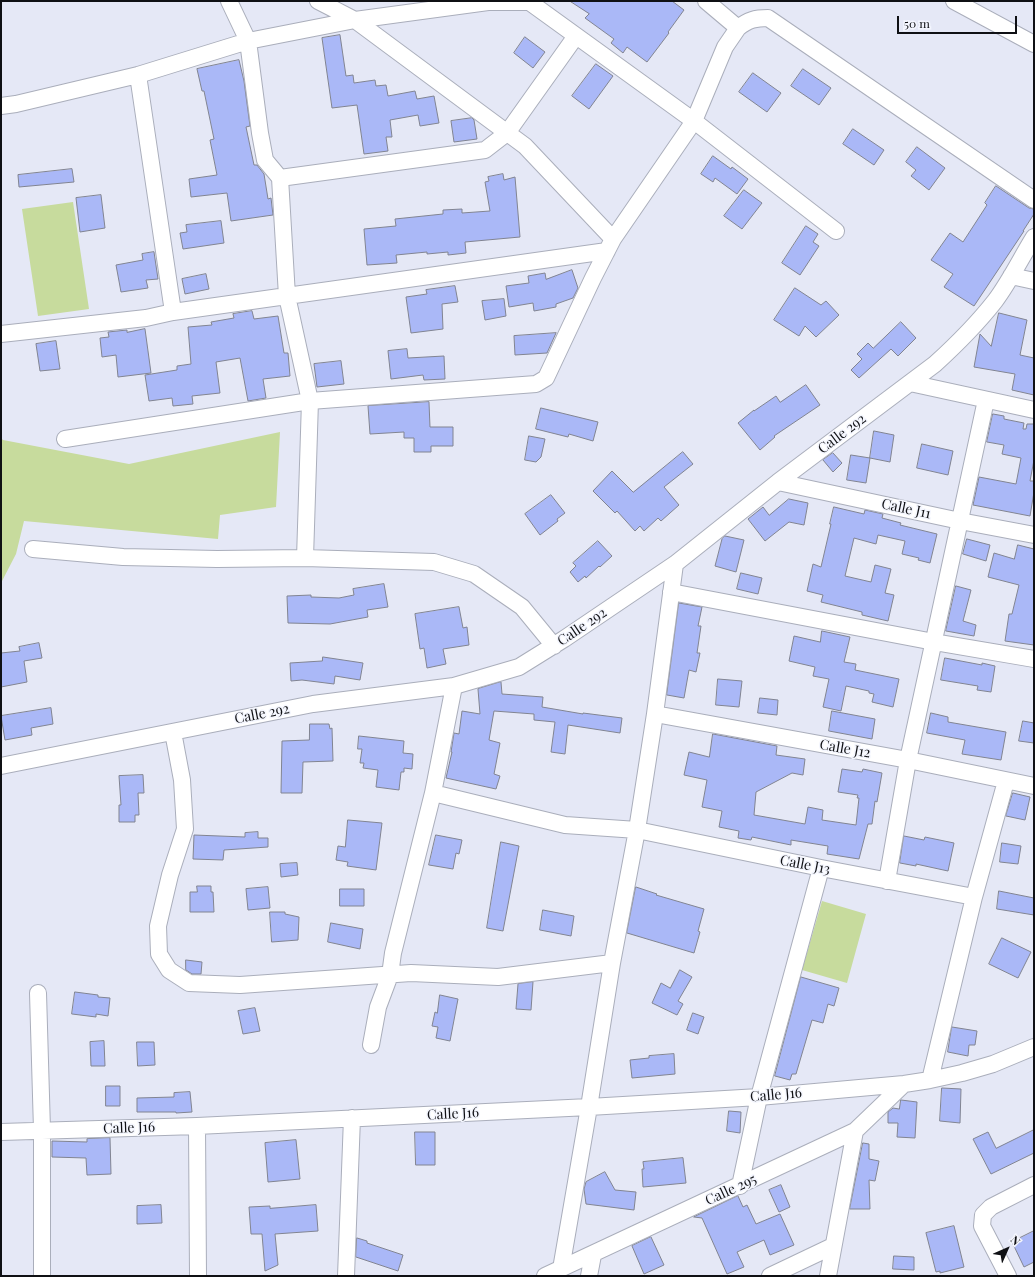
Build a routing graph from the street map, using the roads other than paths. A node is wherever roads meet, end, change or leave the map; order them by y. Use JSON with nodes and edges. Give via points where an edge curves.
{"nodes":[{"id":1,"x":229,"y":1,"type":"edge"},
{"id":2,"x":529,"y":1,"type":"edge"},
{"id":3,"x":706,"y":1,"type":"edge"},
{"id":4,"x":954,"y":1,"type":"edge"},
{"id":5,"x":324,"y":3,"type":"edge"},
{"id":6,"x":355,"y":20,"type":"junction"},
{"id":7,"x":738,"y":28,"type":"junction"},
{"id":8,"x":576,"y":36,"type":"junction"},
{"id":9,"x":248,"y":41,"type":"junction"},
{"id":10,"x":1034,"y":44,"type":"edge"},
{"id":11,"x":138,"y":75,"type":"junction"},
{"id":12,"x":1,"y":106,"type":"edge"},
{"id":13,"x":694,"y":121,"type":"junction"},
{"id":14,"x":507,"y":133,"type":"junction"},
{"id":15,"x":280,"y":178,"type":"junction"},
{"id":16,"x":1034,"y":200,"type":"edge"},
{"id":17,"x":836,"y":231,"type":"dead end"},
{"id":18,"x":1034,"y":237,"type":"edge"},
{"id":19,"x":610,"y":245,"type":"junction"},
{"id":20,"x":1011,"y":276,"type":"junction"},
{"id":21,"x":1034,"y":281,"type":"edge"},
{"id":22,"x":287,"y":296,"type":"junction"},
{"id":23,"x":173,"y":312,"type":"junction"},
{"id":24,"x":1,"y":334,"type":"edge"},
{"id":25,"x":910,"y":383,"type":"junction"},
{"id":26,"x":986,"y":400,"type":"junction"},
{"id":27,"x":310,"y":401,"type":"junction"},
{"id":28,"x":1034,"y":410,"type":"edge"},
{"id":29,"x":65,"y":439,"type":"dead end"},
{"id":30,"x":778,"y":482,"type":"junction"},
{"id":31,"x":960,"y":521,"type":"junction"},
{"id":32,"x":1034,"y":534,"type":"edge"},
{"id":33,"x":33,"y":549,"type":"dead end"},
{"id":34,"x":305,"y":558,"type":"junction"},
{"id":35,"x":675,"y":564,"type":"junction"},
{"id":36,"x":671,"y":592,"type":"junction"},
{"id":37,"x":934,"y":642,"type":"junction"},
{"id":38,"x":554,"y":646,"type":"junction"},
{"id":39,"x":1034,"y":659,"type":"edge"},
{"id":40,"x":454,"y":686,"type":"junction"},
{"id":41,"x":655,"y":714,"type":"junction"},
{"id":42,"x":173,"y":732,"type":"junction"},
{"id":43,"x":908,"y":760,"type":"junction"},
{"id":44,"x":1,"y":766,"type":"edge"},
{"id":45,"x":1006,"y":780,"type":"junction"},
{"id":46,"x":1034,"y":786,"type":"edge"},
{"id":47,"x":432,"y":793,"type":"junction"},
{"id":48,"x":636,"y":830,"type":"junction"},
{"id":49,"x":821,"y":868,"type":"junction"},
{"id":50,"x":887,"y":881,"type":"junction"},
{"id":51,"x":974,"y":897,"type":"junction"},
{"id":52,"x":612,"y":963,"type":"junction"},
{"id":53,"x":390,"y":975,"type":"junction"},
{"id":54,"x":38,"y":993,"type":"dead end"},
{"id":55,"x":371,"y":1045,"type":"dead end"},
{"id":56,"x":1034,"y":1047,"type":"edge"},
{"id":57,"x":930,"y":1080,"type":"junction"},
{"id":58,"x":904,"y":1084,"type":"junction"},
{"id":59,"x":759,"y":1097,"type":"junction"},
{"id":60,"x":589,"y":1107,"type":"junction"},
{"id":61,"x":352,"y":1118,"type":"junction"},
{"id":62,"x":197,"y":1126,"type":"junction"},
{"id":63,"x":42,"y":1130,"type":"junction"},
{"id":64,"x":855,"y":1131,"type":"junction"},
{"id":65,"x":1,"y":1132,"type":"edge"},
{"id":66,"x":1034,"y":1185,"type":"edge"},
{"id":67,"x":740,"y":1186,"type":"junction"},
{"id":68,"x":833,"y":1246,"type":"junction"},
{"id":69,"x":593,"y":1255,"type":"junction"},
{"id":70,"x":561,"y":1269,"type":"junction"},
{"id":71,"x":42,"y":1276,"type":"edge"},
{"id":72,"x":198,"y":1276,"type":"edge"},
{"id":73,"x":346,"y":1276,"type":"edge"},
{"id":74,"x":545,"y":1276,"type":"edge"},
{"id":75,"x":589,"y":1276,"type":"edge"},
{"id":76,"x":770,"y":1276,"type":"edge"},
{"id":77,"x":828,"y":1276,"type":"edge"},
{"id":78,"x":1008,"y":1276,"type":"edge"}],
"edges":[{"from":1,"to":9,"type":"street"},
{"from":2,"to":6,"type":"street","via":[[488,2]]},
{"from":2,"to":8,"type":"street"},
{"from":3,"to":7,"type":"street"},
{"from":4,"to":10,"type":"street"},
{"from":5,"to":6,"type":"street"},
{"from":6,"to":9,"type":"street"},
{"from":6,"to":14,"type":"street"},
{"from":7,"to":13,"type":"street","via":[[725,47]]},
{"from":7,"to":16,"type":"street","via":[[756,18],[768,18]]},
{"from":8,"to":13,"type":"street"},
{"from":8,"to":14,"type":"street"},
{"from":9,"to":11,"type":"street"},
{"from":9,"to":15,"type":"street","via":[[265,160]]},
{"from":11,"to":12,"type":"street"},
{"from":11,"to":23,"type":"street"},
{"from":13,"to":17,"type":"street"},
{"from":13,"to":19,"type":"street"},
{"from":14,"to":15,"type":"street","via":[[485,150]]},
{"from":14,"to":19,"type":"street","via":[[525,146]]},
{"from":15,"to":22,"type":"street"},
{"from":18,"to":20,"type":"street","name":"Calle 292"},
{"from":19,"to":22,"type":"street"},
{"from":19,"to":27,"type":"street","via":[[546,378],[536,384]]},
{"from":20,"to":21,"type":"street"},
{"from":20,"to":25,"type":"street","name":"Calle 292","via":[[976,324],[955,346]]},
{"from":22,"to":23,"type":"street"},
{"from":22,"to":27,"type":"street"},
{"from":23,"to":24,"type":"street","via":[[146,318]]},
{"from":25,"to":26,"type":"street"},
{"from":25,"to":30,"type":"street","name":"Calle 292"},
{"from":26,"to":28,"type":"street"},
{"from":26,"to":31,"type":"street"},
{"from":27,"to":29,"type":"street"},
{"from":27,"to":34,"type":"street"},
{"from":30,"to":31,"type":"street","name":"Calle J11"},
{"from":30,"to":35,"type":"street","name":"Calle 292"},
{"from":31,"to":32,"type":"street","name":"Calle J11"},
{"from":31,"to":37,"type":"street"},
{"from":33,"to":34,"type":"street","via":[[131,557],[217,560]]},
{"from":34,"to":38,"type":"street","via":[[434,562],[474,574],[522,607]]},
{"from":35,"to":36,"type":"street"},
{"from":35,"to":38,"type":"street","name":"Calle 292"},
{"from":36,"to":37,"type":"street"},
{"from":36,"to":41,"type":"street"},
{"from":37,"to":39,"type":"street"},
{"from":37,"to":43,"type":"street"},
{"from":38,"to":40,"type":"street","name":"Calle 292","via":[[519,667]]},
{"from":40,"to":42,"type":"street","name":"Calle 292","via":[[313,704]]},
{"from":40,"to":47,"type":"street"},
{"from":41,"to":43,"type":"street","name":"Calle J12"},
{"from":41,"to":48,"type":"street"},
{"from":42,"to":44,"type":"street","name":"Calle 292"},
{"from":42,"to":53,"type":"street","via":[[182,780],[185,829],[158,926],[159,954],[169,970],[189,983],[240,984]]},
{"from":43,"to":45,"type":"street","name":"Calle J12"},
{"from":43,"to":50,"type":"street"},
{"from":45,"to":46,"type":"street","name":"Calle J12"},
{"from":45,"to":51,"type":"street"},
{"from":47,"to":48,"type":"street","name":"Calle J13","via":[[565,825]]},
{"from":47,"to":53,"type":"street","via":[[393,953]]},
{"from":48,"to":49,"type":"street","name":"Calle J13"},
{"from":48,"to":52,"type":"street"},
{"from":49,"to":50,"type":"street","name":"Calle J13"},
{"from":49,"to":59,"type":"street"},
{"from":50,"to":51,"type":"street","name":"Calle J13"},
{"from":51,"to":57,"type":"street"},
{"from":52,"to":53,"type":"street","via":[[498,977],[411,973]]},
{"from":52,"to":60,"type":"street"},
{"from":53,"to":55,"type":"street","via":[[378,1008]]},
{"from":54,"to":63,"type":"street"},
{"from":56,"to":57,"type":"street","name":"Calle J16","via":[[992,1064]]},
{"from":57,"to":58,"type":"street","name":"Calle J16"},
{"from":58,"to":59,"type":"street","name":"Calle J16"},
{"from":58,"to":64,"type":"street","name":"Calle 295"},
{"from":59,"to":60,"type":"street","name":"Calle J16"},
{"from":59,"to":67,"type":"street"},
{"from":60,"to":61,"type":"street","name":"Calle J16"},
{"from":60,"to":70,"type":"street"},
{"from":61,"to":62,"type":"street","name":"Calle J16"},
{"from":61,"to":73,"type":"street"},
{"from":62,"to":63,"type":"street","name":"Calle J16"},
{"from":62,"to":72,"type":"street"},
{"from":63,"to":65,"type":"street","name":"Calle J16"},
{"from":63,"to":71,"type":"street"},
{"from":64,"to":67,"type":"street","name":"Calle 295"},
{"from":64,"to":68,"type":"street"},
{"from":66,"to":78,"type":"street","via":[[983,1215],[982,1226]]},
{"from":67,"to":69,"type":"street","name":"Calle 295"},
{"from":68,"to":76,"type":"street"},
{"from":68,"to":77,"type":"street"},
{"from":69,"to":70,"type":"street","name":"Calle 295"},
{"from":69,"to":75,"type":"street"},
{"from":70,"to":74,"type":"street","name":"Calle 295"}]}
